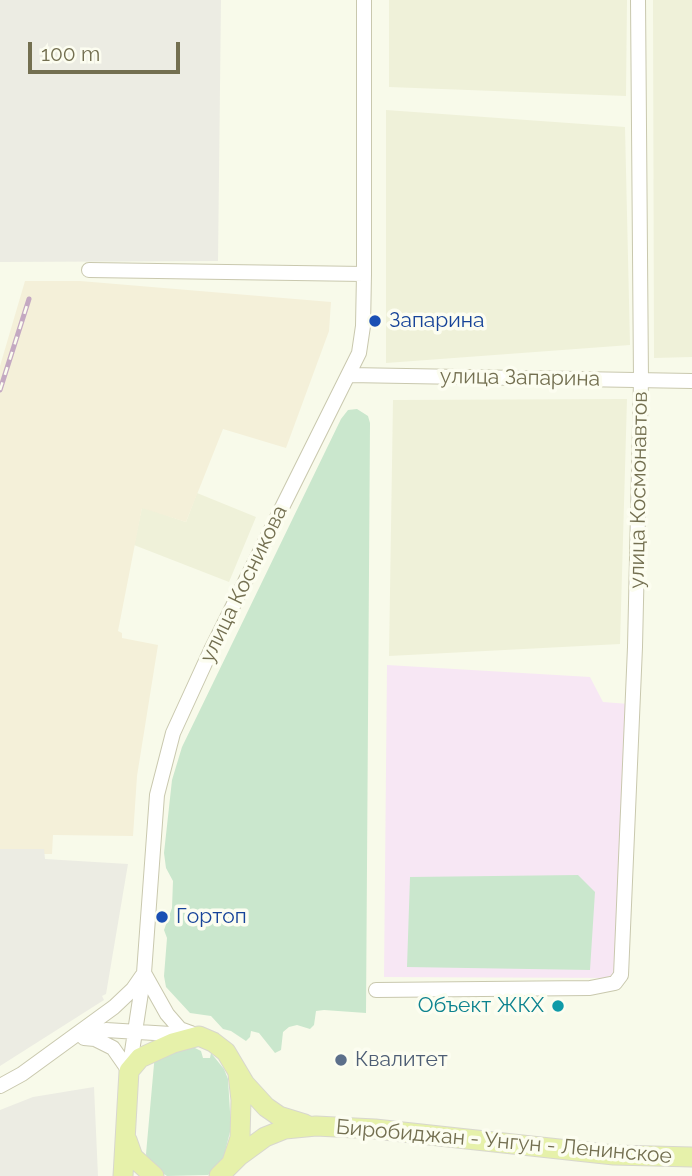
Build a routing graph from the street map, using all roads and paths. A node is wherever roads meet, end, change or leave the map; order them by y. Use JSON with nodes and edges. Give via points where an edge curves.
{"nodes":[{"id":1,"x":364,"y":0,"type":"edge"},
{"id":2,"x":638,"y":0,"type":"edge"},
{"id":3,"x":89,"y":270,"type":"dead end"},
{"id":4,"x":364,"y":275,"type":"junction"},
{"id":5,"x":349,"y":375,"type":"junction"},
{"id":6,"x":641,"y":380,"type":"junction"},
{"id":7,"x":692,"y":381,"type":"edge"},
{"id":8,"x":144,"y":973,"type":"junction"},
{"id":9,"x":376,"y":990,"type":"dead end"},
{"id":10,"x":135,"y":1034,"type":"junction"},
{"id":11,"x":199,"y":1035,"type":"junction"},
{"id":12,"x":72,"y":1038,"type":"junction"},
{"id":13,"x":129,"y":1071,"type":"junction"},
{"id":14,"x":237,"y":1071,"type":"junction"},
{"id":15,"x":0,"y":1086,"type":"edge"},
{"id":16,"x":316,"y":1126,"type":"junction"},
{"id":17,"x":125,"y":1132,"type":"junction"},
{"id":18,"x":692,"y":1157,"type":"edge"},
{"id":19,"x":225,"y":1171,"type":"edge"},
{"id":20,"x":123,"y":1176,"type":"edge"},
{"id":21,"x":153,"y":1176,"type":"edge"}],
"edges":[{"from":1,"to":4,"type":"street","name":"улица Косникова"},
{"from":2,"to":6,"type":"street","name":"улица Космонавтов"},
{"from":3,"to":4,"type":"street"},
{"from":4,"to":5,"type":"street","name":"улица Косникова","via":[[361,340]]},
{"from":5,"to":6,"type":"street","name":"улица Запарина"},
{"from":5,"to":8,"type":"street","name":"улица Косникова","via":[[173,733],[157,795]]},
{"from":6,"to":7,"type":"street","name":"улица Запарина"},
{"from":6,"to":9,"type":"street","name":"улица Космонавтов","via":[[632,737],[619,980],[590,988]]},
{"from":8,"to":10,"type":"street","name":"улица Косникова"},
{"from":8,"to":11,"type":"street","via":[[180,1029]]},
{"from":8,"to":12,"type":"street","via":[[123,1000]]},
{"from":10,"to":11,"type":"street"},
{"from":10,"to":12,"type":"street","via":[[106,1030]]},
{"from":10,"to":13,"type":"street","name":"улица Косникова"},
{"from":11,"to":13,"type":"main road","via":[[150,1052]]},
{"from":11,"to":14,"type":"main road","via":[[226,1052]]},
{"from":12,"to":13,"type":"street","via":[[105,1042]]},
{"from":12,"to":15,"type":"street"},
{"from":13,"to":17,"type":"main road","name":"улица Косникова"},
{"from":14,"to":16,"type":"main road","via":[[272,1112]]},
{"from":14,"to":19,"type":"main road","via":[[240,1138],[236,1156]]},
{"from":16,"to":18,"type":"main road","name":"Биробиджан - Унгун - Ленинское","via":[[614,1155]]},
{"from":16,"to":19,"type":"main road","via":[[274,1132]]},
{"from":17,"to":20,"type":"main road","name":"улица Косникова"},
{"from":17,"to":21,"type":"main road","via":[[133,1157]]}]}
